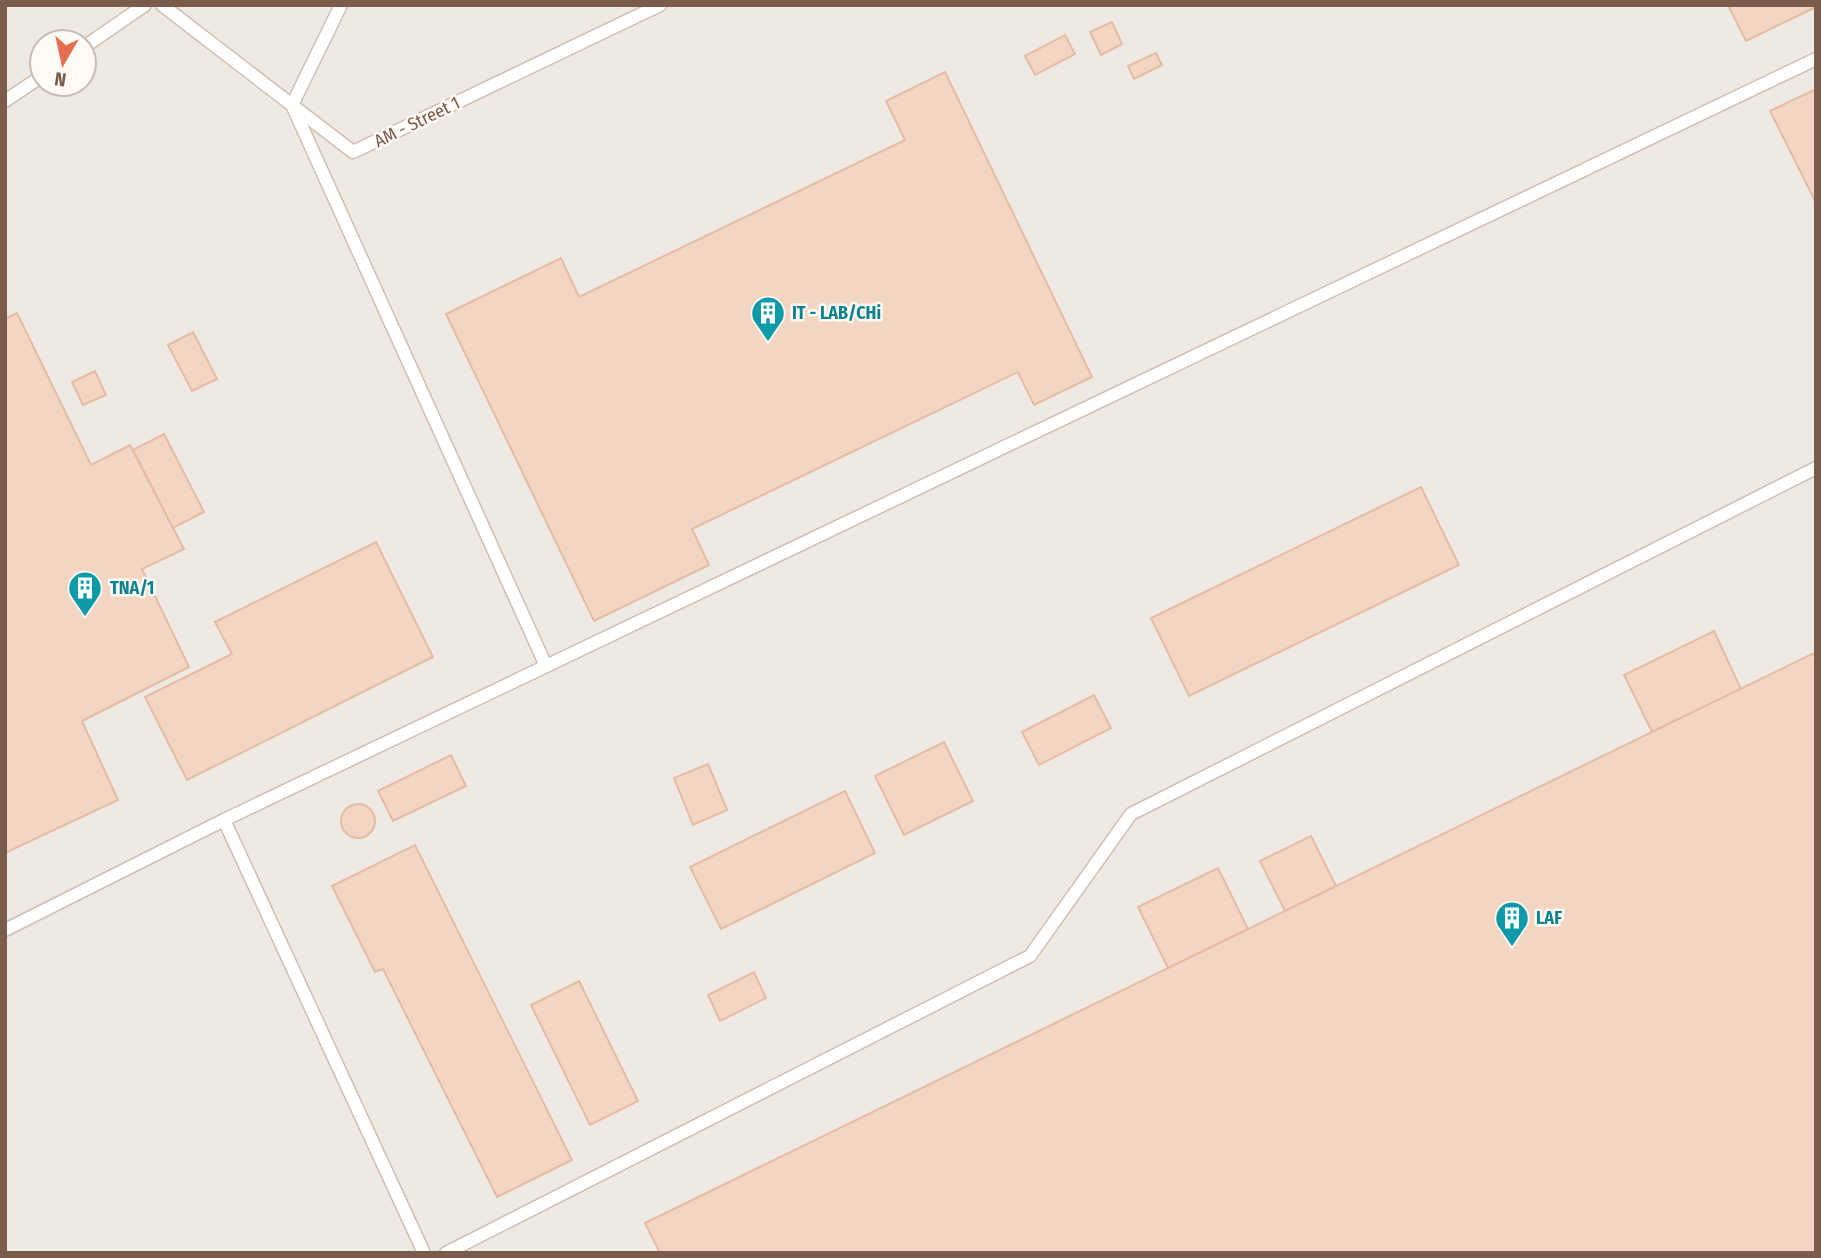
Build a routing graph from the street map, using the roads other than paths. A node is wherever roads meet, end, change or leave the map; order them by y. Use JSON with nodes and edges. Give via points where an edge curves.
{"nodes":[{"id":1,"x":145,"y":5,"type":"edge"},
{"id":2,"x":162,"y":5,"type":"edge"},
{"id":3,"x":341,"y":5,"type":"edge"},
{"id":4,"x":660,"y":5,"type":"edge"},
{"id":5,"x":98,"y":37,"type":"edge"},
{"id":6,"x":1816,"y":59,"type":"edge"},
{"id":7,"x":28,"y":85,"type":"edge"},
{"id":8,"x":5,"y":101,"type":"edge"},
{"id":9,"x":292,"y":105,"type":"junction"},
{"id":10,"x":1816,"y":468,"type":"edge"},
{"id":11,"x":546,"y":666,"type":"junction"},
{"id":12,"x":223,"y":820,"type":"junction"},
{"id":13,"x":5,"y":930,"type":"edge"},
{"id":14,"x":424,"y":1253,"type":"edge"},
{"id":15,"x":446,"y":1253,"type":"edge"}],
"edges":[{"from":1,"to":5,"type":"lane"},
{"from":2,"to":9,"type":"lane","name":"AM - Street 1"},
{"from":3,"to":9,"type":"lane"},
{"from":4,"to":9,"type":"lane","name":"AM - Street 1","via":[[353,152]]},
{"from":6,"to":11,"type":"lane"},
{"from":7,"to":8,"type":"lane"},
{"from":9,"to":11,"type":"lane"},
{"from":10,"to":15,"type":"lane","via":[[1131,814],[1030,956]]},
{"from":11,"to":12,"type":"lane"},
{"from":12,"to":13,"type":"lane"},
{"from":12,"to":14,"type":"lane"}]}
